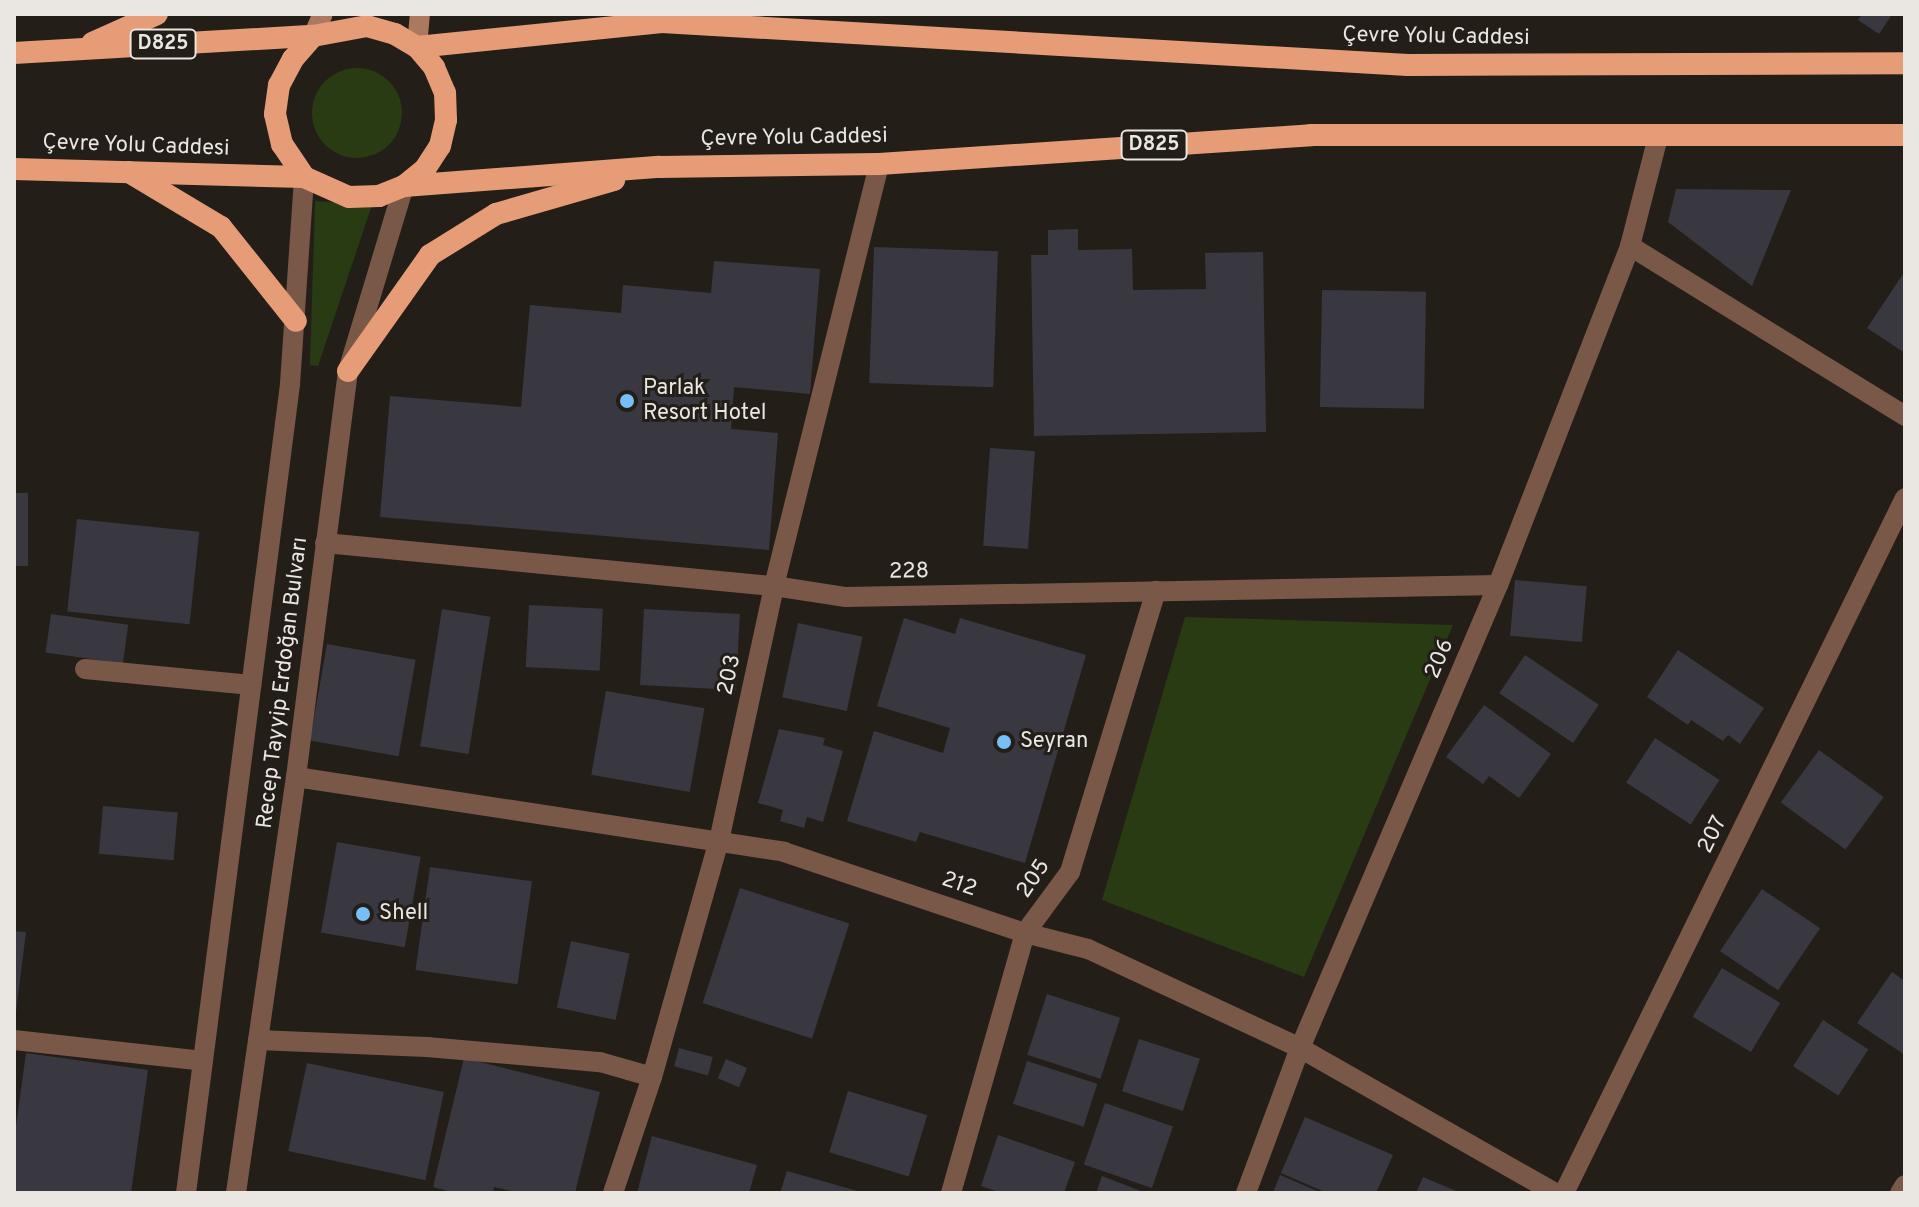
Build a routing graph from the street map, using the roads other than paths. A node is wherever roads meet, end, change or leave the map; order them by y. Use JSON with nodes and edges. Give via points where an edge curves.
{"nodes":[{"id":1,"x":157,"y":14,"type":"edge"},
{"id":2,"x":323,"y":14,"type":"edge"},
{"id":3,"x":420,"y":14,"type":"edge"},
{"id":4,"x":634,"y":14,"type":"edge"},
{"id":5,"x":662,"y":22,"type":"junction"},
{"id":6,"x":313,"y":36,"type":"junction"},
{"id":7,"x":417,"y":47,"type":"junction"},
{"id":8,"x":79,"y":49,"type":"junction"},
{"id":9,"x":14,"y":53,"type":"edge"},
{"id":10,"x":1905,"y":63,"type":"edge"},
{"id":11,"x":1905,"y":135,"type":"edge"},
{"id":12,"x":1658,"y":137,"type":"junction"},
{"id":13,"x":879,"y":164,"type":"junction"},
{"id":14,"x":659,"y":167,"type":"junction"},
{"id":15,"x":14,"y":169,"type":"edge"},
{"id":16,"x":124,"y":169,"type":"junction"},
{"id":17,"x":304,"y":177,"type":"junction"},
{"id":18,"x":404,"y":186,"type":"junction"},
{"id":19,"x":1630,"y":246,"type":"junction"},
{"id":20,"x":296,"y":321,"type":"junction"},
{"id":21,"x":348,"y":371,"type":"junction"},
{"id":22,"x":1905,"y":416,"type":"edge"},
{"id":23,"x":1905,"y":498,"type":"edge"},
{"id":24,"x":325,"y":543,"type":"junction"},
{"id":25,"x":1498,"y":585,"type":"junction"},
{"id":26,"x":774,"y":586,"type":"junction"},
{"id":27,"x":1156,"y":591,"type":"junction"},
{"id":28,"x":85,"y":669,"type":"dead end"},
{"id":29,"x":251,"y":685,"type":"junction"},
{"id":30,"x":296,"y":777,"type":"junction"},
{"id":31,"x":719,"y":841,"type":"junction"},
{"id":32,"x":1025,"y":933,"type":"junction"},
{"id":33,"x":14,"y":1040,"type":"edge"},
{"id":34,"x":258,"y":1040,"type":"junction"},
{"id":35,"x":1300,"y":1048,"type":"junction"},
{"id":36,"x":203,"y":1061,"type":"junction"},
{"id":37,"x":652,"y":1077,"type":"junction"},
{"id":38,"x":1905,"y":1185,"type":"edge"},
{"id":39,"x":186,"y":1193,"type":"edge"},
{"id":40,"x":236,"y":1193,"type":"edge"},
{"id":41,"x":613,"y":1193,"type":"edge"},
{"id":42,"x":951,"y":1193,"type":"edge"},
{"id":43,"x":1246,"y":1193,"type":"edge"},
{"id":44,"x":1555,"y":1193,"type":"edge"},
{"id":45,"x":1564,"y":1193,"type":"edge"},
{"id":46,"x":1900,"y":1193,"type":"edge"}],
"edges":[{"from":1,"to":8,"type":"highway"},
{"from":2,"to":6,"type":"main road"},
{"from":3,"to":7,"type":"main road"},
{"from":4,"to":5,"type":"highway"},
{"from":5,"to":7,"type":"highway","name":"Çevre Yolu Caddesi"},
{"from":5,"to":10,"type":"highway","name":"Çevre Yolu Caddesi","via":[[1408,65]]},
{"from":6,"to":7,"type":"highway","number":"D825","via":[[367,26]]},
{"from":6,"to":8,"type":"highway","number":"D825"},
{"from":6,"to":17,"type":"highway","via":[[279,85],[275,114],[282,144]]},
{"from":7,"to":18,"type":"highway","via":[[440,80],[446,120],[440,146],[425,169]]},
{"from":8,"to":9,"type":"highway","number":"D825"},
{"from":11,"to":12,"type":"highway","name":"Çevre Yolu Caddesi","number":"D825"},
{"from":12,"to":13,"type":"highway","name":"Çevre Yolu Caddesi","number":"D825","via":[[1311,135]]},
{"from":12,"to":19,"type":"street","name":"206"},
{"from":13,"to":14,"type":"highway","name":"Çevre Yolu Caddesi","number":"D825"},
{"from":13,"to":26,"type":"street","name":"203"},
{"from":14,"to":18,"type":"highway","name":"Çevre Yolu Caddesi","number":"D825"},
{"from":14,"to":21,"type":"highway","via":[[496,214],[430,255]]},
{"from":15,"to":16,"type":"highway","name":"Çevre Yolu Caddesi"},
{"from":16,"to":17,"type":"highway","name":"Çevre Yolu Caddesi"},
{"from":16,"to":20,"type":"highway","via":[[221,227]]},
{"from":17,"to":18,"type":"highway","via":[[349,197],[379,196]]},
{"from":17,"to":20,"type":"street","name":"Recep Tayyip Erdoğan Bulvarı"},
{"from":18,"to":21,"type":"street","name":"Recep Tayyip Erdoğan Bulvarı"},
{"from":19,"to":22,"type":"street"},
{"from":19,"to":25,"type":"street","name":"206"},
{"from":20,"to":29,"type":"street","name":"Recep Tayyip Erdoğan Bulvarı"},
{"from":21,"to":24,"type":"street","name":"Recep Tayyip Erdoğan Bulvarı"},
{"from":23,"to":45,"type":"street","name":"207"},
{"from":24,"to":26,"type":"street","name":"228"},
{"from":24,"to":30,"type":"street","name":"Recep Tayyip Erdoğan Bulvarı"},
{"from":25,"to":27,"type":"street","name":"228"},
{"from":25,"to":35,"type":"street","name":"206"},
{"from":26,"to":27,"type":"street","name":"228","via":[[846,597]]},
{"from":26,"to":31,"type":"street","name":"203"},
{"from":27,"to":32,"type":"street","name":"205","via":[[1070,872]]},
{"from":28,"to":29,"type":"street"},
{"from":29,"to":36,"type":"street","name":"Recep Tayyip Erdoğan Bulvarı"},
{"from":30,"to":31,"type":"street","name":"212"},
{"from":30,"to":34,"type":"street","name":"Recep Tayyip Erdoğan Bulvarı"},
{"from":31,"to":32,"type":"street","name":"212","via":[[784,852]]},
{"from":31,"to":37,"type":"street","name":"203"},
{"from":32,"to":35,"type":"street","name":"212","via":[[1088,949]]},
{"from":32,"to":42,"type":"street","name":"205"},
{"from":33,"to":36,"type":"street"},
{"from":34,"to":37,"type":"street","via":[[600,1062]]},
{"from":34,"to":40,"type":"street","name":"Recep Tayyip Erdoğan Bulvarı"},
{"from":35,"to":43,"type":"street","name":"206"},
{"from":35,"to":44,"type":"street","name":"212"},
{"from":36,"to":39,"type":"street","name":"Recep Tayyip Erdoğan Bulvarı"},
{"from":37,"to":41,"type":"street","name":"203"},
{"from":38,"to":46,"type":"street"}]}
